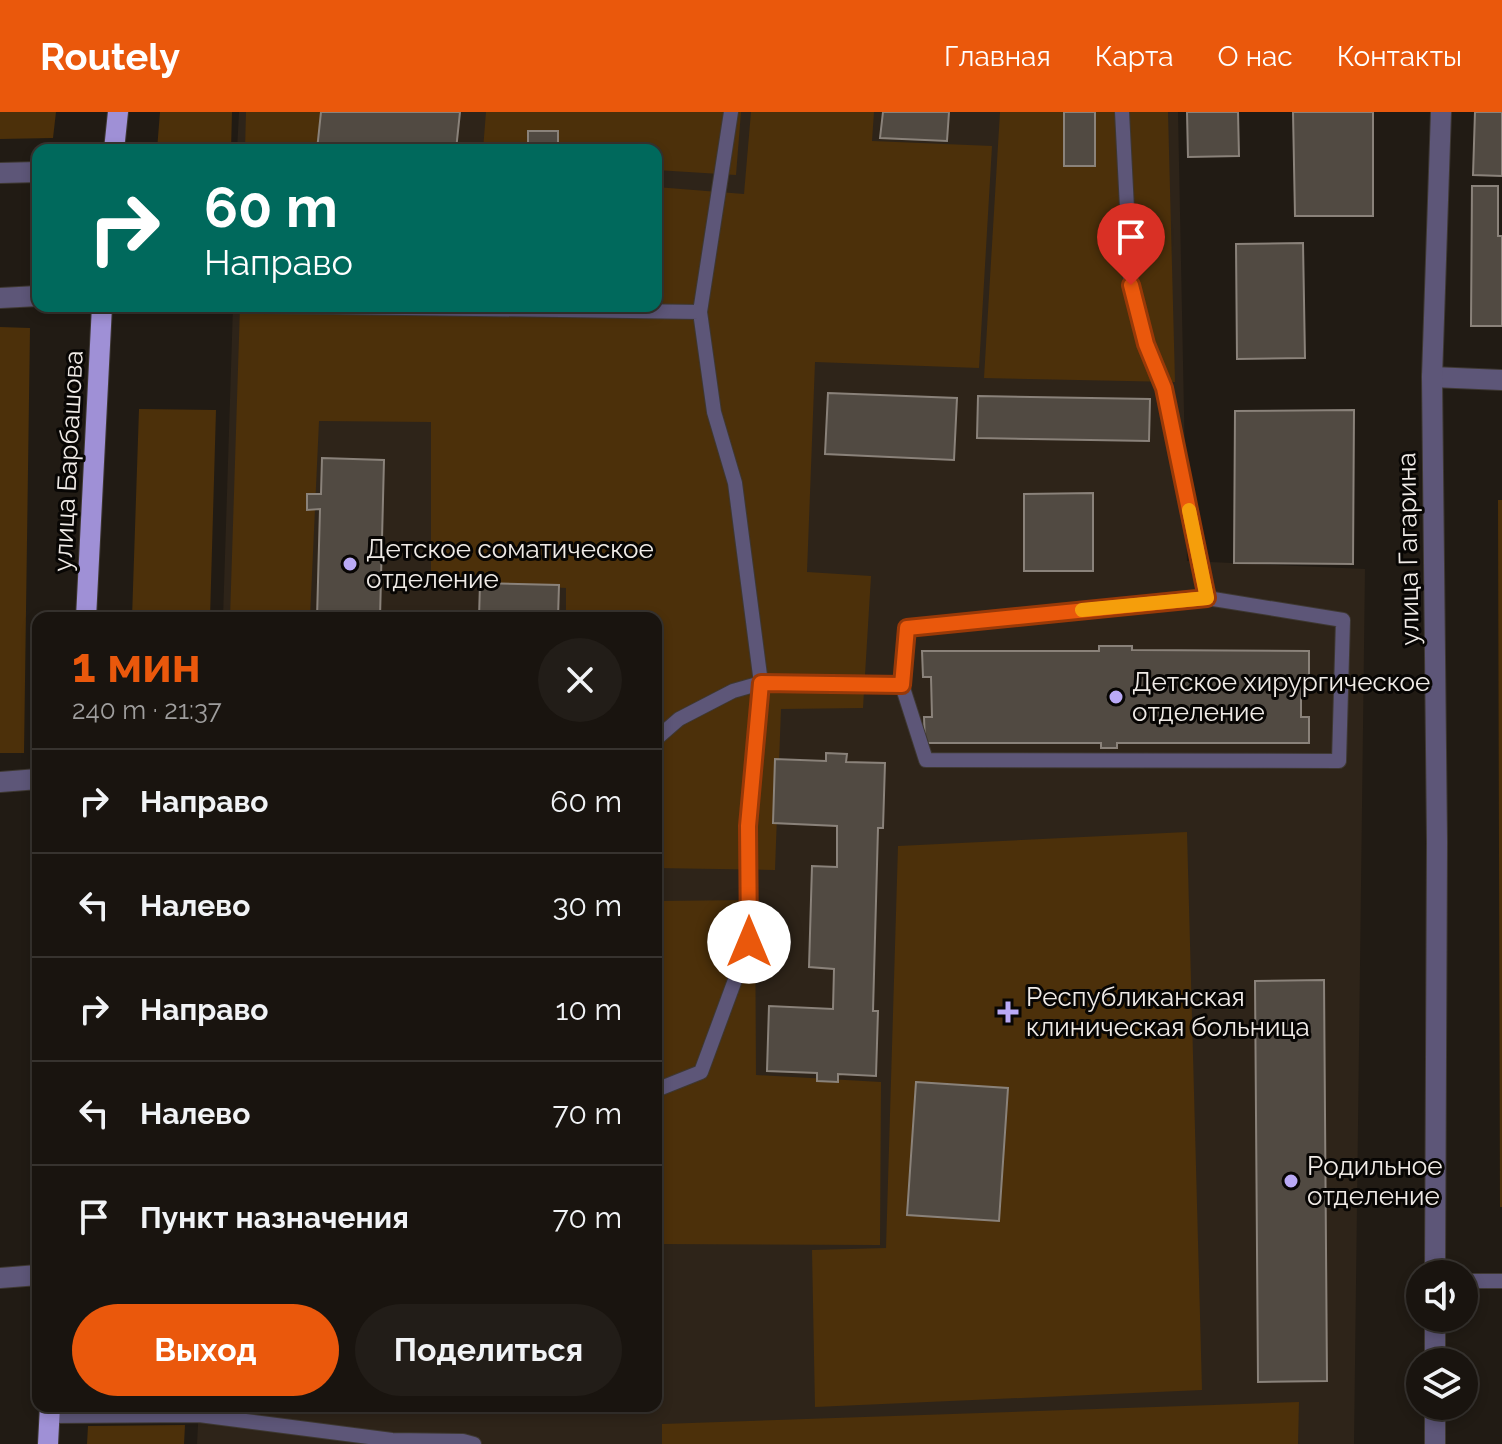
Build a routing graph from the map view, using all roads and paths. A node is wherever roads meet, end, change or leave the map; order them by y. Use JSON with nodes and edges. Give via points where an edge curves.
{"nodes":[{"id":1,"x":118,"y":112,"type":"edge"},
{"id":2,"x":731,"y":112,"type":"edge"},
{"id":3,"x":1122,"y":112,"type":"edge"},
{"id":4,"x":1441,"y":112,"type":"edge"},
{"id":5,"x":115,"y":144,"type":"edge"},
{"id":6,"x":32,"y":172,"type":"edge"},
{"id":7,"x":0,"y":173,"type":"edge"},
{"id":8,"x":32,"y":296,"type":"edge"},
{"id":9,"x":0,"y":298,"type":"edge"},
{"id":10,"x":662,"y":311,"type":"edge"},
{"id":11,"x":102,"y":312,"type":"edge"},
{"id":12,"x":700,"y":312,"type":"junction"},
{"id":13,"x":1432,"y":377,"type":"junction"},
{"id":14,"x":1502,"y":380,"type":"edge"},
{"id":15,"x":1207,"y":598,"type":"junction"},
{"id":16,"x":86,"y":612,"type":"edge"},
{"id":17,"x":761,"y":683,"type":"junction"},
{"id":18,"x":902,"y":685,"type":"junction"},
{"id":19,"x":662,"y":734,"type":"edge"},
{"id":20,"x":32,"y":779,"type":"edge"},
{"id":21,"x":0,"y":782,"type":"edge"},
{"id":22,"x":662,"y":1090,"type":"edge"},
{"id":23,"x":1435,"y":1260,"type":"edge"},
{"id":24,"x":32,"y":1275,"type":"edge"},
{"id":25,"x":0,"y":1278,"type":"edge"},
{"id":26,"x":1478,"y":1281,"type":"edge"},
{"id":27,"x":1502,"y":1281,"type":"edge"},
{"id":28,"x":50,"y":1412,"type":"edge"},
{"id":29,"x":87,"y":1412,"type":"edge"},
{"id":30,"x":1435,"y":1420,"type":"edge"},
{"id":31,"x":467,"y":1443,"type":"edge"},
{"id":32,"x":48,"y":1444,"type":"edge"},
{"id":33,"x":1435,"y":1444,"type":"edge"}],
"edges":[{"from":1,"to":5,"type":"main road"},
{"from":2,"to":12,"type":"lane"},
{"from":3,"to":15,"type":"lane","via":[[1131,285],[1164,388]]},
{"from":4,"to":13,"type":"street","name":"улица Гагарина"},
{"from":6,"to":7,"type":"street"},
{"from":8,"to":9,"type":"street"},
{"from":10,"to":12,"type":"lane"},
{"from":11,"to":16,"type":"main road","name":"улица Барбашова"},
{"from":12,"to":17,"type":"lane","via":[[714,412],[735,483]]},
{"from":13,"to":14,"type":"street"},
{"from":13,"to":23,"type":"street","name":"улица Гагарина"},
{"from":15,"to":18,"type":"lane","via":[[907,628]]},
{"from":15,"to":18,"type":"lane","via":[[1343,620],[1339,761],[926,760]]},
{"from":17,"to":18,"type":"lane"},
{"from":17,"to":19,"type":"lane","via":[[733,691]]},
{"from":17,"to":22,"type":"lane","via":[[748,826],[749,942],[701,1072]]},
{"from":20,"to":21,"type":"street"},
{"from":24,"to":25,"type":"street"},
{"from":26,"to":27,"type":"lane"},
{"from":28,"to":32,"type":"main road"},
{"from":29,"to":31,"type":"lane","via":[[199,1415],[392,1440]]},
{"from":30,"to":33,"type":"street"}]}
